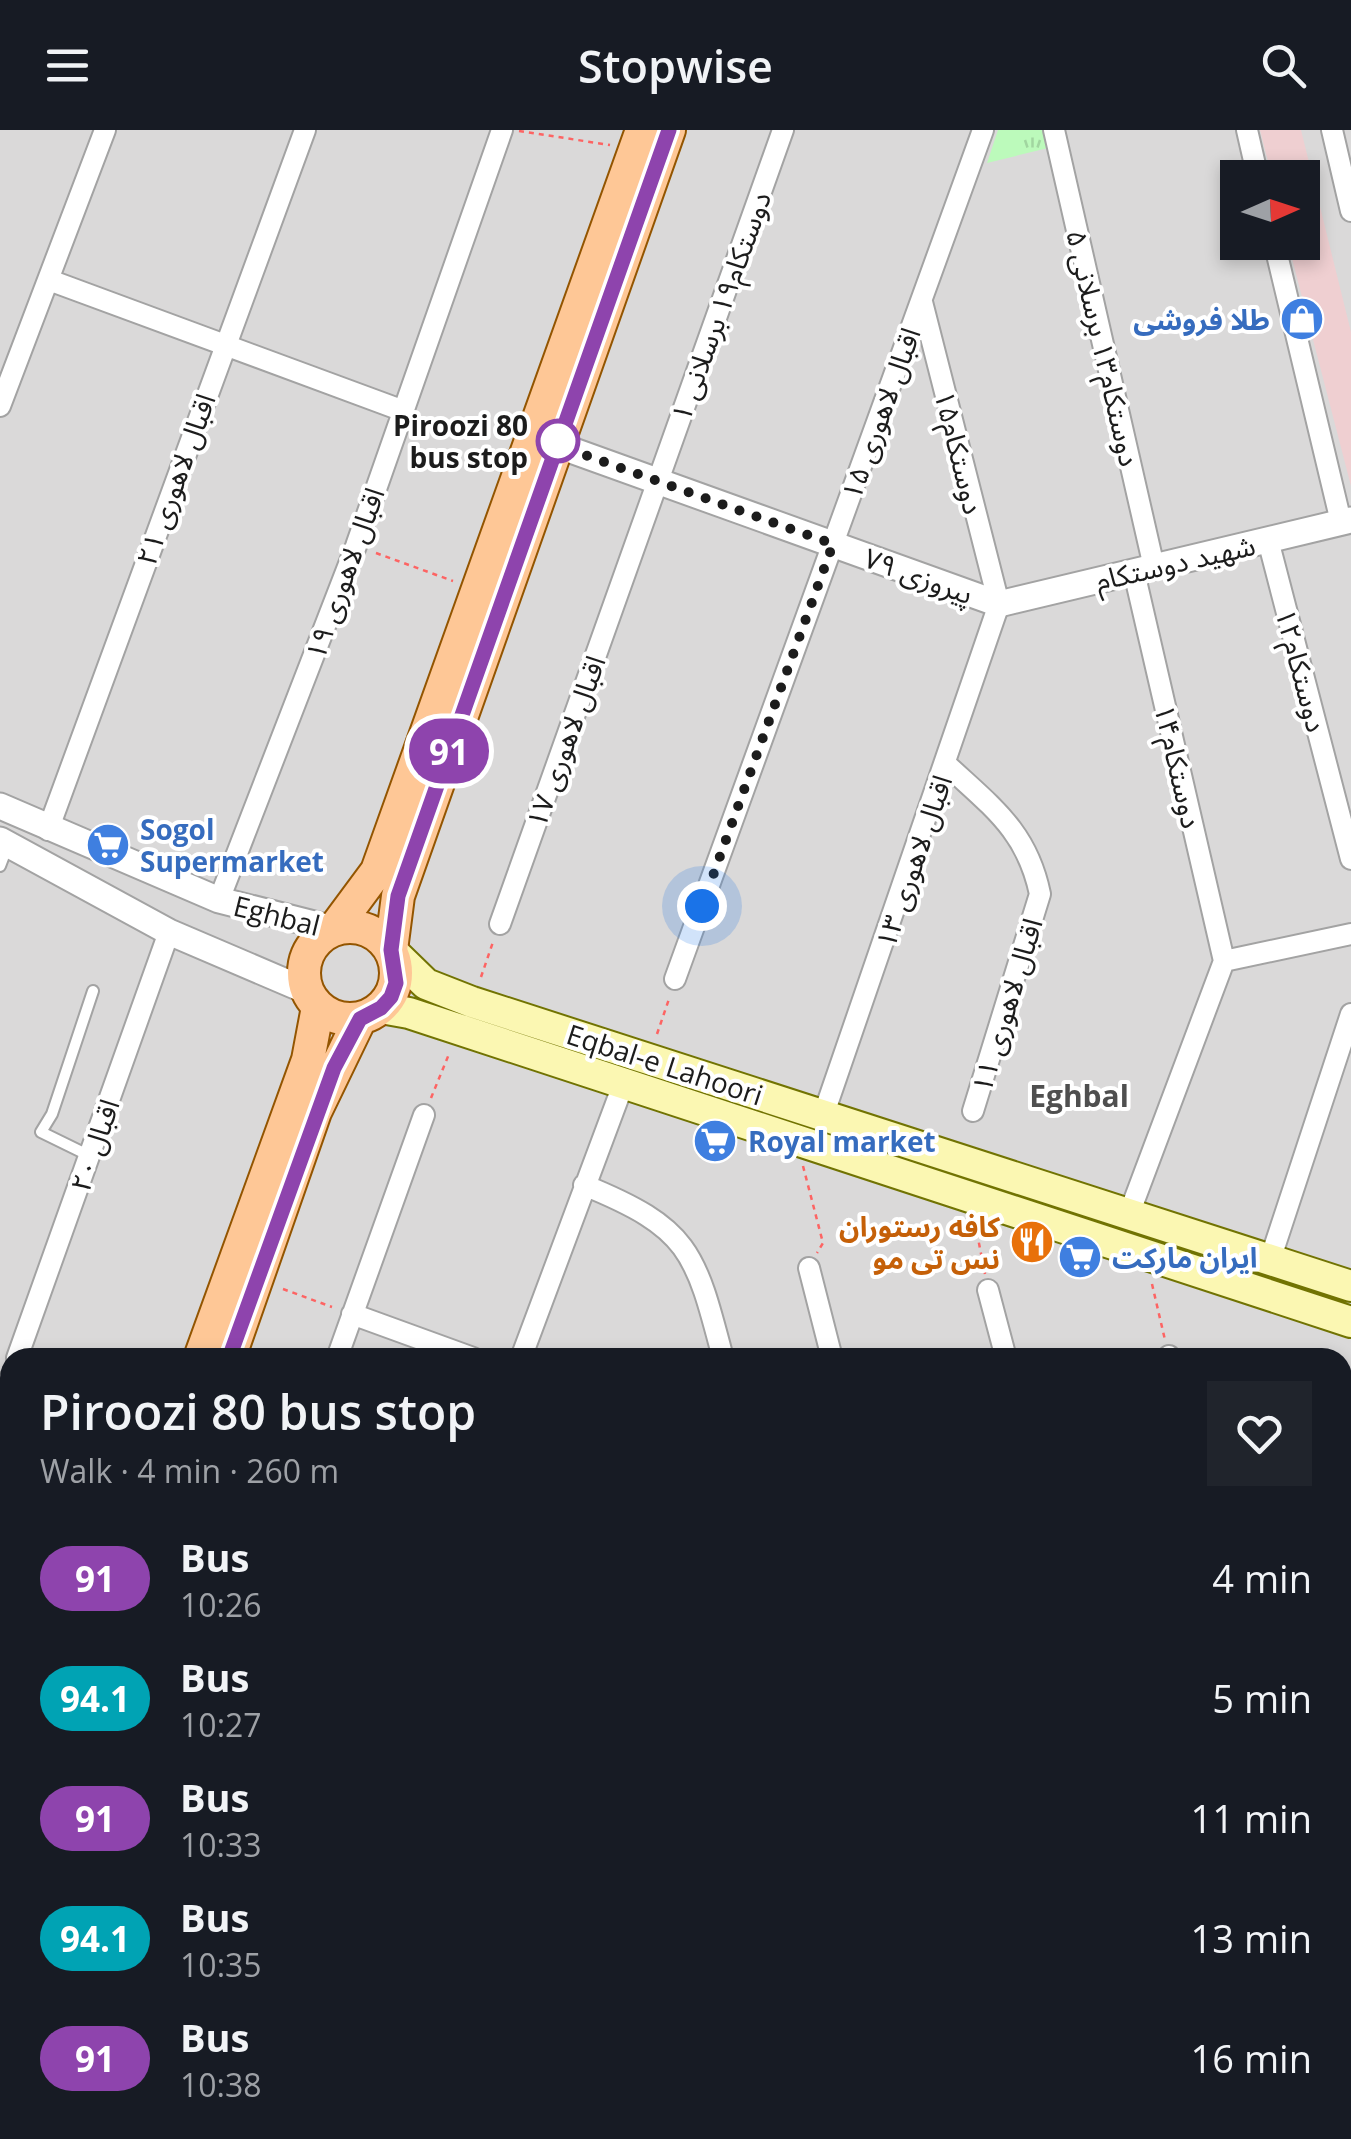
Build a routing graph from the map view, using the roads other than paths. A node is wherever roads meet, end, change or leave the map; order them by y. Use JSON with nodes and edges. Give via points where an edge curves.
{"nodes":[{"id":1,"x":105,"y":130,"type":"edge"},
{"id":2,"x":304,"y":130,"type":"edge"},
{"id":3,"x":502,"y":130,"type":"edge"},
{"id":4,"x":669,"y":130,"type":"edge"},
{"id":5,"x":783,"y":130,"type":"edge"},
{"id":6,"x":983,"y":130,"type":"edge"},
{"id":7,"x":1054,"y":130,"type":"edge"},
{"id":8,"x":1246,"y":130,"type":"edge"},
{"id":9,"x":1332,"y":130,"type":"edge"},
{"id":10,"x":638,"y":139,"type":"edge"},
{"id":11,"x":1254,"y":160,"type":"edge"},
{"id":12,"x":1351,"y":211,"type":"edge"},
{"id":13,"x":1279,"y":260,"type":"edge"},
{"id":14,"x":48,"y":280,"type":"junction"},
{"id":15,"x":921,"y":300,"type":"junction"},
{"id":16,"x":223,"y":347,"type":"junction"},
{"id":17,"x":0,"y":406,"type":"edge"},
{"id":18,"x":401,"y":410,"type":"junction"},
{"id":19,"x":557,"y":445,"type":"junction"},
{"id":20,"x":657,"y":481,"type":"junction"},
{"id":21,"x":1346,"y":521,"type":"edge"},
{"id":22,"x":1268,"y":540,"type":"junction"},
{"id":23,"x":833,"y":544,"type":"junction"},
{"id":24,"x":1144,"y":569,"type":"junction"},
{"id":25,"x":998,"y":604,"type":"junction"},
{"id":26,"x":946,"y":765,"type":"junction"},
{"id":27,"x":0,"y":806,"type":"edge"},
{"id":28,"x":48,"y":830,"type":"junction"},
{"id":29,"x":3,"y":850,"type":"edge"},
{"id":30,"x":1351,"y":858,"type":"edge"},
{"id":31,"x":219,"y":900,"type":"junction"},
{"id":32,"x":500,"y":924,"type":"road end"},
{"id":33,"x":334,"y":929,"type":"junction"},
{"id":34,"x":168,"y":932,"type":"junction"},
{"id":35,"x":1351,"y":934,"type":"edge"},
{"id":36,"x":391,"y":950,"type":"junction"},
{"id":37,"x":1224,"y":961,"type":"junction"},
{"id":38,"x":675,"y":979,"type":"road end"},
{"id":39,"x":93,"y":991,"type":"dead end"},
{"id":40,"x":312,"y":999,"type":"junction"},
{"id":41,"x":370,"y":1014,"type":"junction"},
{"id":42,"x":1351,"y":1014,"type":"edge"},
{"id":43,"x":623,"y":1084,"type":"junction"},
{"id":44,"x":973,"y":1111,"type":"dead end"},
{"id":45,"x":424,"y":1115,"type":"road end"},
{"id":46,"x":822,"y":1116,"type":"junction"},
{"id":47,"x":946,"y":1154,"type":"junction"},
{"id":48,"x":90,"y":1156,"type":"junction"},
{"id":49,"x":584,"y":1185,"type":"junction"},
{"id":50,"x":937,"y":1186,"type":"junction"},
{"id":51,"x":1129,"y":1214,"type":"junction"},
{"id":52,"x":1270,"y":1260,"type":"junction"},
{"id":53,"x":809,"y":1268,"type":"road end"},
{"id":54,"x":1351,"y":1286,"type":"edge"},
{"id":55,"x":988,"y":1290,"type":"road end"},
{"id":56,"x":352,"y":1314,"type":"junction"},
{"id":57,"x":1351,"y":1322,"type":"edge"},
{"id":58,"x":22,"y":1348,"type":"edge"},
{"id":59,"x":204,"y":1348,"type":"edge"},
{"id":60,"x":232,"y":1348,"type":"edge"},
{"id":61,"x":340,"y":1348,"type":"edge"},
{"id":62,"x":446,"y":1348,"type":"edge"},
{"id":63,"x":525,"y":1348,"type":"edge"},
{"id":64,"x":720,"y":1348,"type":"edge"},
{"id":65,"x":829,"y":1348,"type":"edge"},
{"id":66,"x":1003,"y":1348,"type":"edge"}],
"edges":[{"from":1,"to":14,"type":"street"},
{"from":2,"to":16,"type":"street","name":"اقبال لاهوری ۲۱"},
{"from":3,"to":18,"type":"street","name":"اقبال لاهوری ۱۹"},
{"from":4,"to":19,"type":"main road"},
{"from":5,"to":20,"type":"street","name":"دوستکام۱۹ برسلانی ۱"},
{"from":6,"to":15,"type":"street","name":"اقبال لاهوری ۱۵"},
{"from":7,"to":24,"type":"street","name":"دوستکام۱۳ برسلانی ۵"},
{"from":8,"to":11,"type":"street"},
{"from":9,"to":12,"type":"street"},
{"from":10,"to":33,"type":"main road","via":[[376,871]]},
{"from":13,"to":21,"type":"street"},
{"from":14,"to":16,"type":"street"},
{"from":14,"to":17,"type":"street"},
{"from":15,"to":23,"type":"street","name":"اقبال لاهوری ۱۵"},
{"from":15,"to":25,"type":"street","name":"دوستکام۱۵"},
{"from":16,"to":18,"type":"street"},
{"from":16,"to":28,"type":"street","name":"اقبال لاهوری ۲۱"},
{"from":18,"to":31,"type":"street","name":"اقبال لاهوری ۱۹","via":[[356,546]]},
{"from":19,"to":20,"type":"street","name":"پیروزی ۷۹"},
{"from":19,"to":36,"type":"main road","via":[[398,896]]},
{"from":20,"to":23,"type":"street","name":"پیروزی ۷۹"},
{"from":20,"to":32,"type":"street","name":"اقبال لاهوری ۱۷"},
{"from":21,"to":22,"type":"street","name":"شهید دوستکام"},
{"from":22,"to":24,"type":"street","name":"شهید دوستکام"},
{"from":22,"to":30,"type":"street","name":"دوستکام۱۲"},
{"from":23,"to":25,"type":"street","name":"پیروزی ۷۹"},
{"from":23,"to":38,"type":"street","name":"اقبال لاهوری ۱۵"},
{"from":24,"to":25,"type":"street","name":"شهید دوستکام"},
{"from":24,"to":37,"type":"street","name":"دوستکام۱۴"},
{"from":25,"to":26,"type":"street","name":"اقبال لاهوری ۱۳"},
{"from":26,"to":44,"type":"street","name":"اقبال لاهوری ۱۱","via":[[1011,825],[1033,860],[1040,894]]},
{"from":26,"to":46,"type":"street","name":"اقبال لاهوری ۱۳"},
{"from":27,"to":28,"type":"street","name":"Eghbal"},
{"from":28,"to":31,"type":"street","name":"Eghbal"},
{"from":29,"to":34,"type":"street","name":"Eghbal"},
{"from":31,"to":33,"type":"street","name":"Eghbal"},
{"from":33,"to":36,"type":"main road","via":[[362,928]]},
{"from":33,"to":40,"type":"main road","via":[[308,954],[303,972]]},
{"from":34,"to":40,"type":"street","name":"Eghbal"},
{"from":34,"to":48,"type":"street","name":"اقبال ۲۰"},
{"from":35,"to":37,"type":"street"},
{"from":36,"to":41,"type":"main road","via":[[396,983]]},
{"from":36,"to":46,"type":"main road","name":"Eqbal-e Lahoori","via":[[426,984],[472,1002]]},
{"from":37,"to":51,"type":"street"},
{"from":39,"to":48,"type":"lane","via":[[41,1132]]},
{"from":40,"to":41,"type":"main road","via":[[341,1020]]},
{"from":40,"to":59,"type":"main road","via":[[308,1060]]},
{"from":41,"to":43,"type":"main road","name":"Eqbal-e Lahoori","via":[[459,1030]]},
{"from":41,"to":60,"type":"main road","via":[[315,1112]]},
{"from":42,"to":52,"type":"street"},
{"from":43,"to":49,"type":"street"},
{"from":43,"to":50,"type":"main road","name":"Eqbal-e Lahoori"},
{"from":45,"to":56,"type":"street"},
{"from":46,"to":47,"type":"main road","name":"Eqbal-e Lahoori"},
{"from":47,"to":50,"type":"main road"},
{"from":47,"to":51,"type":"main road","name":"Eqbal-e Lahoori"},
{"from":48,"to":58,"type":"street","name":"اقبال ۲۰"},
{"from":49,"to":63,"type":"street"},
{"from":49,"to":64,"type":"street","via":[[643,1209],[669,1228],[705,1288]]},
{"from":50,"to":57,"type":"main road","name":"Eqbal-e Lahoori"},
{"from":51,"to":52,"type":"main road","name":"Eqbal-e Lahoori"},
{"from":52,"to":54,"type":"main road","name":"Eqbal-e Lahoori"},
{"from":53,"to":65,"type":"street"},
{"from":55,"to":66,"type":"street"},
{"from":56,"to":61,"type":"street"},
{"from":56,"to":62,"type":"street"}]}
